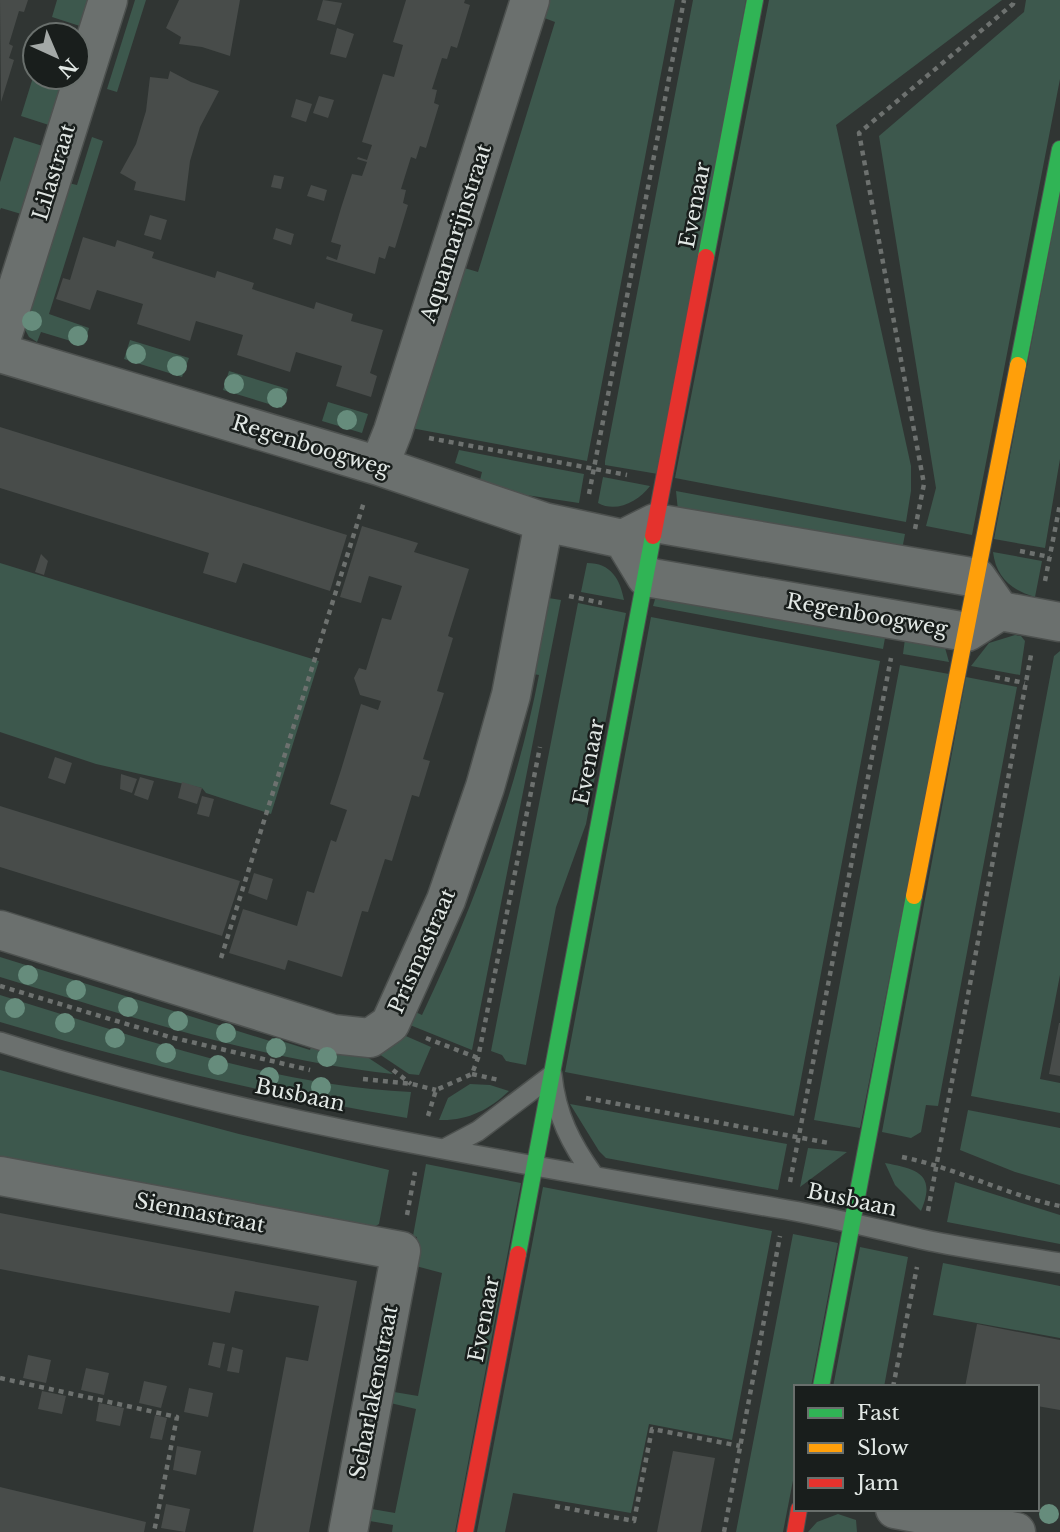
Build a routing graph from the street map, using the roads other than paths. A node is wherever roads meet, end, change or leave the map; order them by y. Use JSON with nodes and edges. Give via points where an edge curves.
{"nodes":[{"id":1,"x":108,"y":0,"type":"edge"},
{"id":2,"x":530,"y":0,"type":"edge"},
{"id":3,"x":755,"y":0,"type":"edge"},
{"id":4,"x":1060,"y":149,"type":"edge"},
{"id":5,"x":0,"y":343,"type":"edge"},
{"id":6,"x":0,"y":353,"type":"edge"},
{"id":7,"x":379,"y":466,"type":"junction"},
{"id":8,"x":544,"y":522,"type":"junction"},
{"id":9,"x":639,"y":531,"type":"junction"},
{"id":10,"x":646,"y":577,"type":"junction"},
{"id":11,"x":977,"y":578,"type":"junction"},
{"id":12,"x":1000,"y":611,"type":"junction"},
{"id":13,"x":1049,"y":619,"type":"edge"},
{"id":14,"x":967,"y":632,"type":"junction"},
{"id":15,"x":0,"y":930,"type":"edge"},
{"id":16,"x":0,"y":1042,"type":"edge"},
{"id":17,"x":553,"y":1084,"type":"junction"},
{"id":18,"x":446,"y":1148,"type":"junction"},
{"id":19,"x":534,"y":1166,"type":"junction"},
{"id":20,"x":0,"y":1176,"type":"edge"},
{"id":21,"x":594,"y":1176,"type":"junction"},
{"id":22,"x":851,"y":1221,"type":"junction"},
{"id":23,"x":401,"y":1251,"type":"joint"},
{"id":24,"x":1060,"y":1263,"type":"edge"},
{"id":25,"x":821,"y":1385,"type":"edge"},
{"id":26,"x":799,"y":1511,"type":"edge"},
{"id":27,"x":906,"y":1511,"type":"edge"},
{"id":28,"x":348,"y":1532,"type":"edge"},
{"id":29,"x":465,"y":1532,"type":"edge"},
{"id":30,"x":795,"y":1532,"type":"edge"},
{"id":31,"x":1016,"y":1532,"type":"edge"}],
"edges":[{"from":1,"to":5,"type":"street","name":"Lilastraat"},
{"from":2,"to":7,"type":"street","name":"Aquamarijnstraat"},
{"from":3,"to":9,"type":"main road","name":"Evenaar"},
{"from":4,"to":11,"type":"main road"},
{"from":6,"to":7,"type":"street","name":"Regenboogweg"},
{"from":7,"to":8,"type":"street","name":"Regenboogweg"},
{"from":8,"to":9,"type":"street","name":"Regenboogweg"},
{"from":8,"to":15,"type":"street","name":"Prismastraat","via":[[511,695],[485,787],[446,900],[390,1024],[370,1038],[351,1038]]},
{"from":9,"to":10,"type":"street"},
{"from":9,"to":11,"type":"street","name":"Regenboogweg"},
{"from":10,"to":14,"type":"street","name":"Regenboogweg"},
{"from":10,"to":17,"type":"main road","name":"Evenaar"},
{"from":11,"to":12,"type":"street"},
{"from":11,"to":14,"type":"main road"},
{"from":12,"to":13,"type":"street"},
{"from":12,"to":14,"type":"street"},
{"from":14,"to":22,"type":"main road"},
{"from":16,"to":18,"type":"lane","name":"Busbaan","via":[[64,1063],[258,1111]]},
{"from":17,"to":18,"type":"lane","via":[[532,1087],[478,1131]]},
{"from":17,"to":19,"type":"main road","name":"Evenaar"},
{"from":17,"to":21,"type":"lane","via":[[557,1111],[573,1147]]},
{"from":18,"to":19,"type":"lane","name":"Busbaan"},
{"from":19,"to":21,"type":"lane","name":"Busbaan"},
{"from":19,"to":29,"type":"main road","name":"Evenaar"},
{"from":20,"to":23,"type":"street","name":"Siennastraat"},
{"from":21,"to":22,"type":"lane","name":"Busbaan"},
{"from":22,"to":24,"type":"lane","name":"Busbaan","via":[[922,1239]]},
{"from":22,"to":25,"type":"main road"},
{"from":23,"to":28,"type":"street","name":"Scharlakenstraat"},
{"from":26,"to":30,"type":"main road"},
{"from":27,"to":31,"type":"street"}]}
